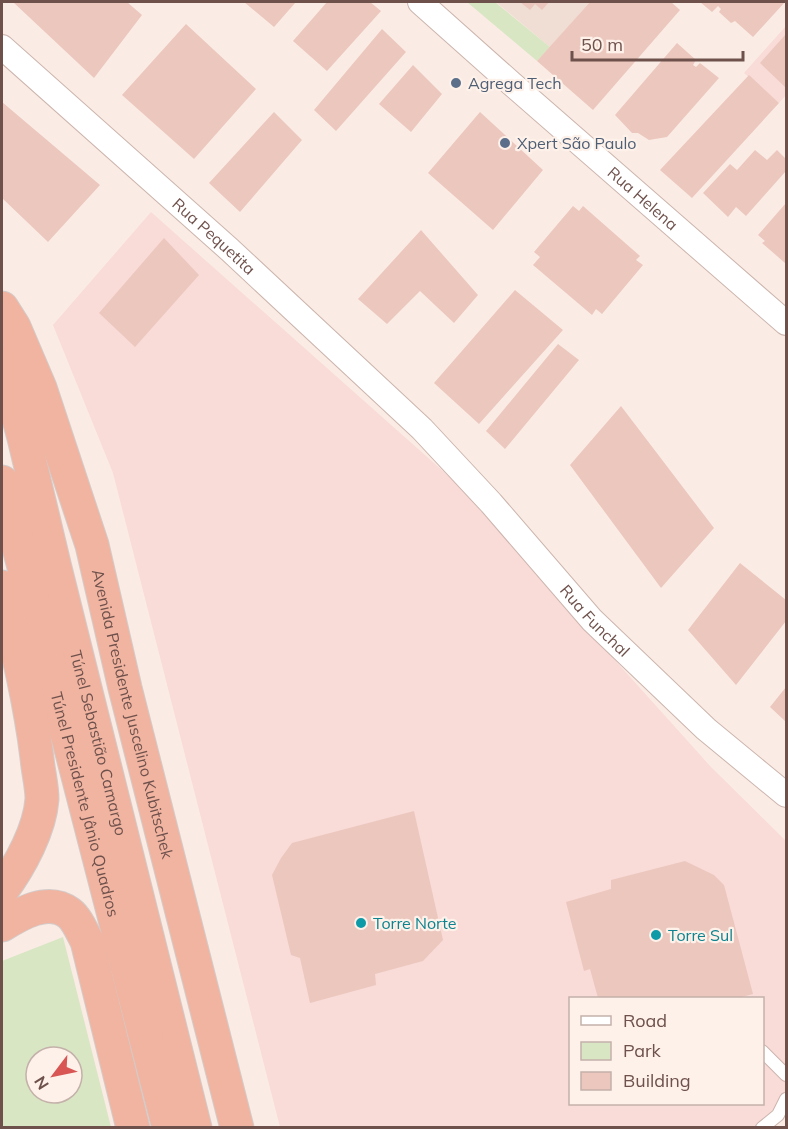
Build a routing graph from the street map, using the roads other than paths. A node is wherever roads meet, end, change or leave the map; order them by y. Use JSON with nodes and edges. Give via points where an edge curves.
{"nodes":[{"id":1,"x":420,"y":2,"type":"edge"},
{"id":2,"x":2,"y":47,"type":"edge"},
{"id":3,"x":2,"y":308,"type":"edge"},
{"id":4,"x":786,"y":323,"type":"edge"},
{"id":5,"x":2,"y":361,"type":"edge"},
{"id":6,"x":423,"y":429,"type":"joint"},
{"id":7,"x":2,"y":482,"type":"edge"},
{"id":8,"x":2,"y":587,"type":"edge"},
{"id":9,"x":2,"y":621,"type":"edge"},
{"id":10,"x":24,"y":676,"type":"junction"},
{"id":11,"x":786,"y":795,"type":"edge"},
{"id":12,"x":2,"y":890,"type":"edge"},
{"id":13,"x":2,"y":925,"type":"edge"},
{"id":14,"x":764,"y":1052,"type":"edge"},
{"id":15,"x":786,"y":1075,"type":"edge"},
{"id":16,"x":786,"y":1099,"type":"edge"},
{"id":17,"x":133,"y":1128,"type":"edge"},
{"id":18,"x":168,"y":1128,"type":"edge"},
{"id":19,"x":195,"y":1128,"type":"edge"},
{"id":20,"x":237,"y":1128,"type":"edge"},
{"id":21,"x":762,"y":1128,"type":"edge"}],
"edges":[{"from":1,"to":4,"type":"street","name":"Rua Helena"},
{"from":2,"to":6,"type":"street","name":"Rua Pequetita"},
{"from":3,"to":20,"type":"highway","name":"Avenida Presidente Juscelino Kubitschek","via":[[40,388],[92,545]]},
{"from":5,"to":19,"type":"highway","name":"Túnel Sebastião Camargo"},
{"from":6,"to":11,"type":"street","name":"Rua Funchal","via":[[592,620],[706,729]]},
{"from":7,"to":18,"type":"highway","name":"Túnel Presidente Jânio Quadros"},
{"from":8,"to":10,"type":"highway"},
{"from":9,"to":10,"type":"street"},
{"from":10,"to":12,"type":"highway","via":[[42,799],[26,850]]},
{"from":13,"to":17,"type":"highway","via":[[44,906],[69,913],[77,923],[87,941]]},
{"from":14,"to":15,"type":"lane"},
{"from":16,"to":21,"type":"lane","via":[[778,1115]]}]}
